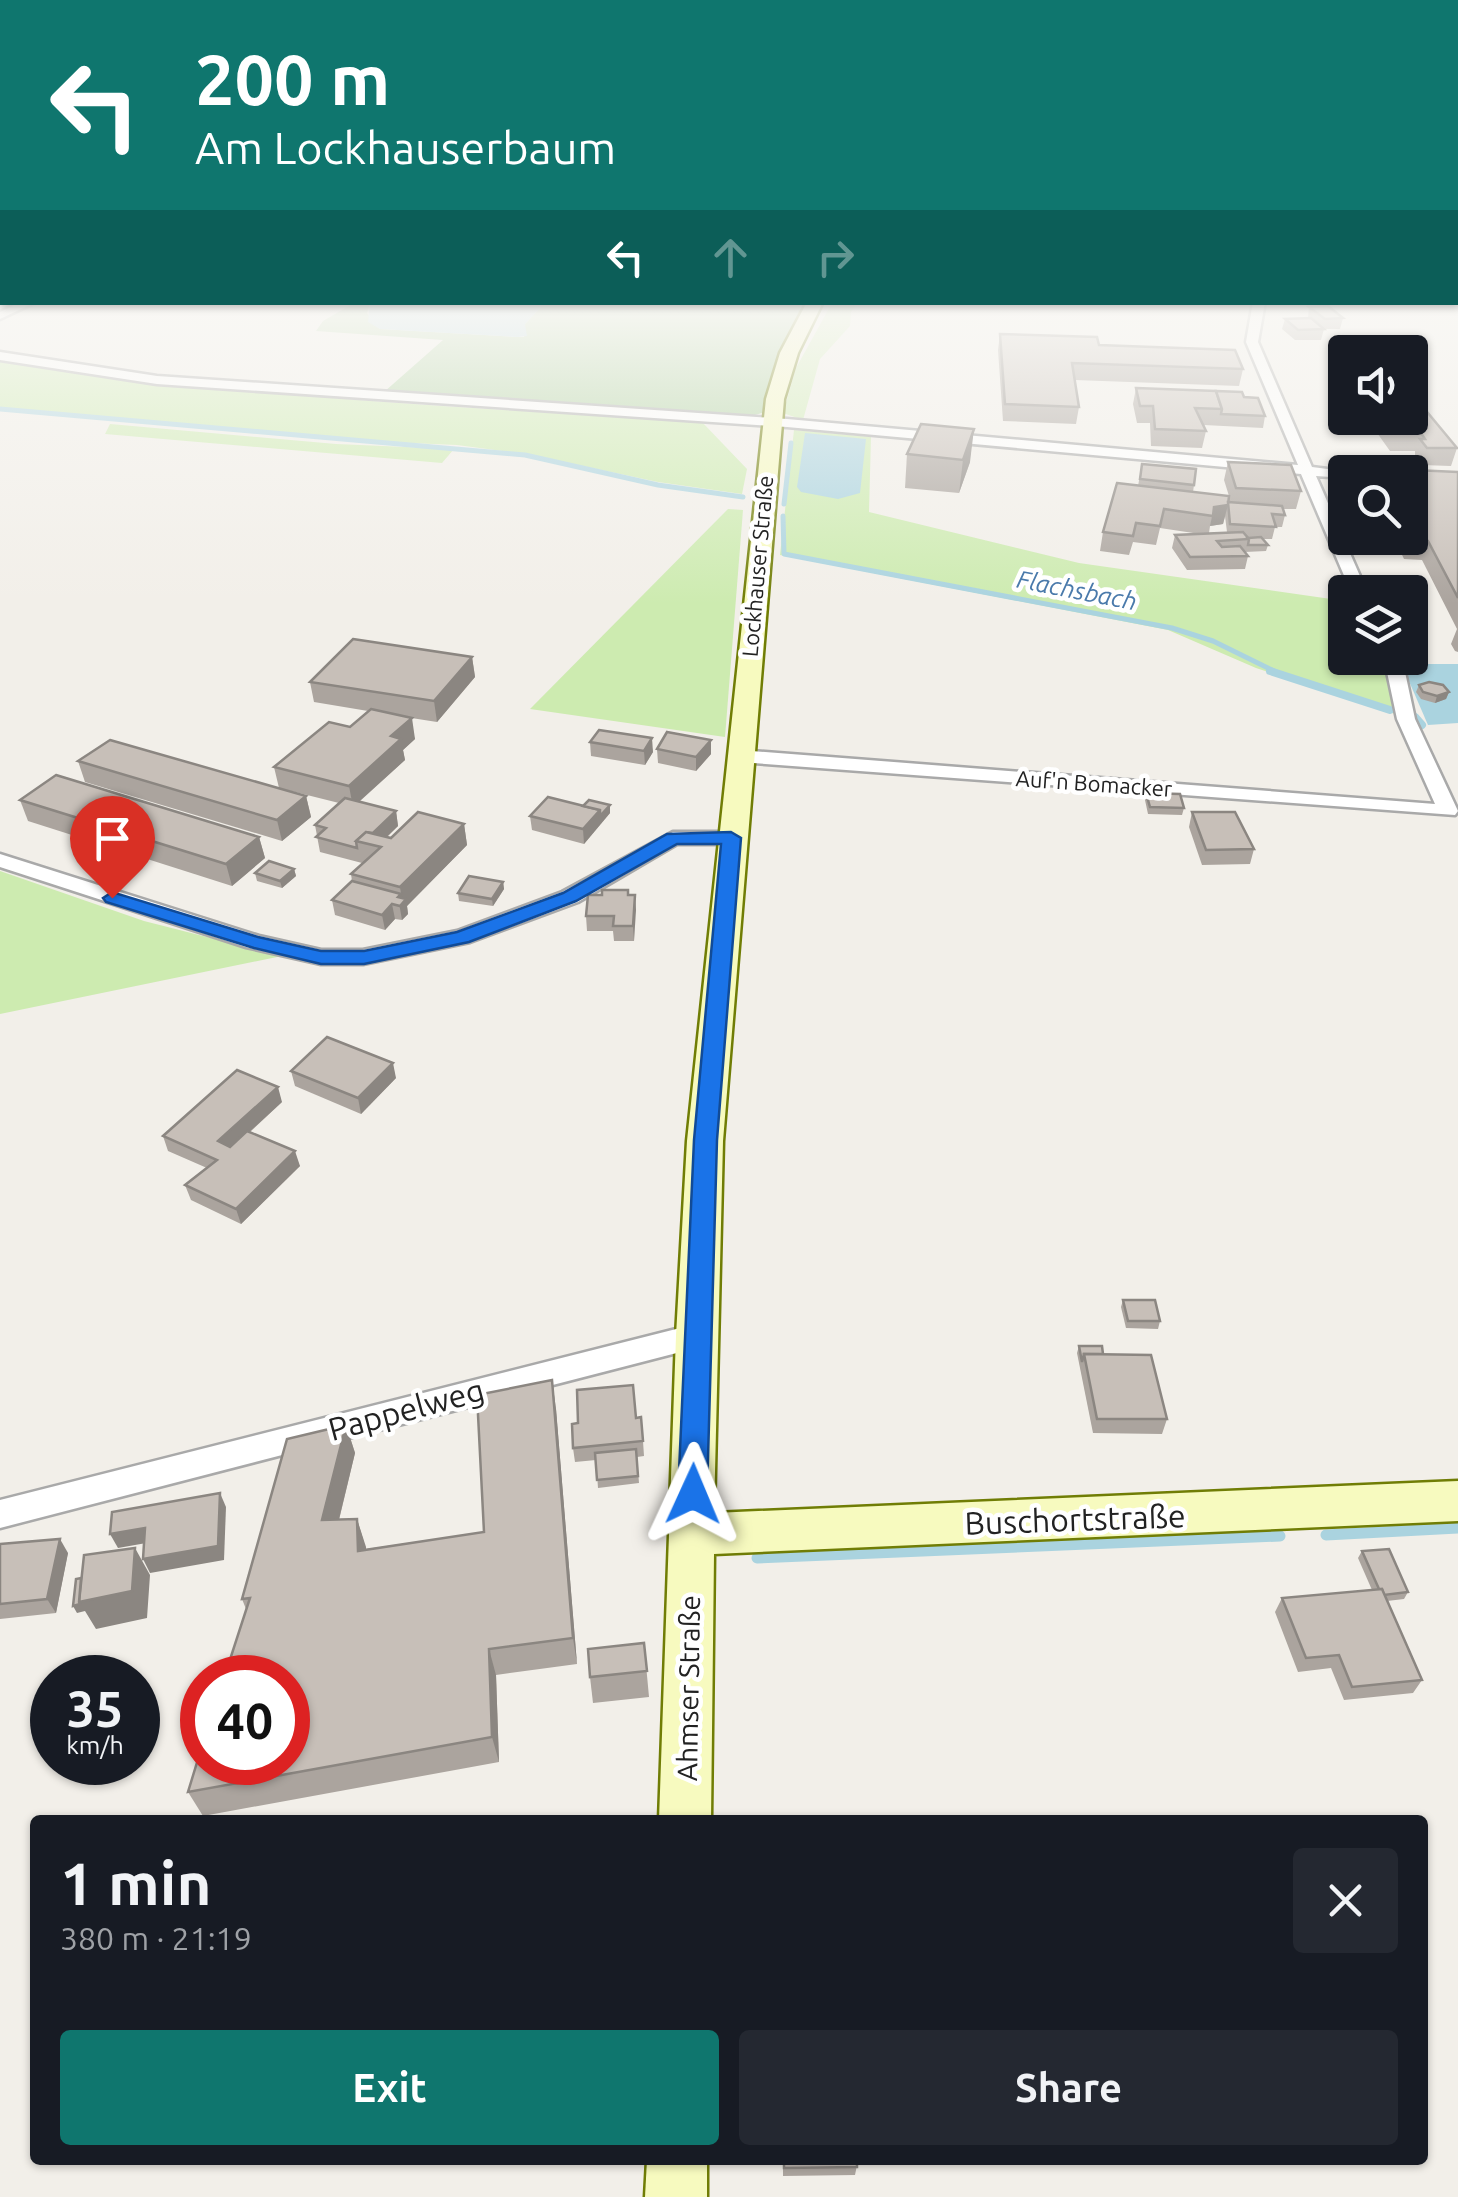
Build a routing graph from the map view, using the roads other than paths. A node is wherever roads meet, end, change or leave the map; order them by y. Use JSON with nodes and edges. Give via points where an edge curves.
{"nodes":[{"id":1,"x":408,"y":400,"type":"edge"},
{"id":2,"x":777,"y":400,"type":"edge"},
{"id":3,"x":1277,"y":400,"type":"edge"},
{"id":4,"x":771,"y":423,"type":"junction"},
{"id":5,"x":1308,"y":473,"type":"junction"},
{"id":6,"x":1328,"y":474,"type":"edge"},
{"id":7,"x":1352,"y":575,"type":"edge"},
{"id":8,"x":1397,"y":675,"type":"edge"},
{"id":9,"x":740,"y":756,"type":"junction"},
{"id":10,"x":731,"y":838,"type":"junction"},
{"id":11,"x":0,"y":860,"type":"edge"},
{"id":12,"x":696,"y":1336,"type":"junction"},
{"id":13,"x":1458,"y":1501,"type":"edge"},
{"id":14,"x":0,"y":1514,"type":"edge"},
{"id":15,"x":692,"y":1534,"type":"junction"},
{"id":16,"x":685,"y":1815,"type":"edge"},
{"id":17,"x":677,"y":2165,"type":"edge"},
{"id":18,"x":676,"y":2197,"type":"edge"}],
"edges":[{"from":1,"to":4,"type":"street"},
{"from":2,"to":4,"type":"street","name":"Lockhauser Straße"},
{"from":3,"to":5,"type":"street"},
{"from":4,"to":5,"type":"street"},
{"from":4,"to":9,"type":"street","name":"Lockhauser Straße"},
{"from":5,"to":6,"type":"street"},
{"from":5,"to":7,"type":"street"},
{"from":8,"to":9,"type":"street","name":"Auf'n Bomacker","via":[[1406,719],[1448,811]]},
{"from":9,"to":10,"type":"street","name":"Lockhauser Straße"},
{"from":10,"to":11,"type":"street","via":[[674,838],[570,897],[462,937],[364,958],[321,958],[254,942]]},
{"from":10,"to":12,"type":"street","name":"Ahmser Straße"},
{"from":12,"to":14,"type":"street","name":"Pappelweg"},
{"from":12,"to":15,"type":"street","name":"Ahmser Straße"},
{"from":13,"to":15,"type":"street","name":"Buschortstraße"},
{"from":15,"to":16,"type":"street","name":"Ahmser Straße"},
{"from":17,"to":18,"type":"street"}]}
